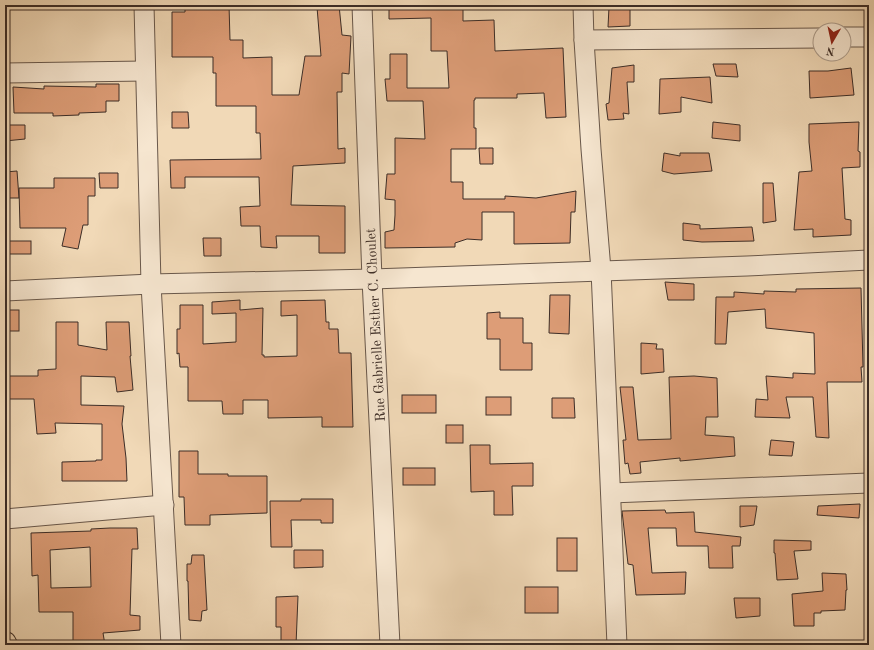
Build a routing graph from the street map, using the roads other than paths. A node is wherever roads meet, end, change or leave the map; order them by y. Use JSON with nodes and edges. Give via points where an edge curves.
{"nodes":[{"id":1,"x":144,"y":5,"type":"edge"},
{"id":2,"x":362,"y":5,"type":"edge"},
{"id":3,"x":583,"y":5,"type":"edge"},
{"id":4,"x":852,"y":37,"type":"edge"},
{"id":5,"x":869,"y":37,"type":"edge"},
{"id":6,"x":812,"y":38,"type":"edge"},
{"id":7,"x":584,"y":40,"type":"junction"},
{"id":8,"x":145,"y":71,"type":"junction"},
{"id":9,"x":5,"y":73,"type":"edge"},
{"id":10,"x":869,"y":260,"type":"edge"},
{"id":11,"x":601,"y":270,"type":"junction"},
{"id":12,"x":372,"y":279,"type":"junction"},
{"id":13,"x":151,"y":284,"type":"junction"},
{"id":14,"x":5,"y":291,"type":"edge"},
{"id":15,"x":869,"y":483,"type":"edge"},
{"id":16,"x":611,"y":493,"type":"junction"},
{"id":17,"x":164,"y":505,"type":"junction"},
{"id":18,"x":5,"y":519,"type":"edge"},
{"id":19,"x":171,"y":645,"type":"edge"},
{"id":20,"x":390,"y":645,"type":"edge"},
{"id":21,"x":617,"y":645,"type":"edge"}],
"edges":[{"from":1,"to":8,"type":"street"},
{"from":2,"to":12,"type":"street","name":"Rue Gabrielle Esther C. Choulet"},
{"from":3,"to":7,"type":"street"},
{"from":4,"to":5,"type":"street"},
{"from":6,"to":7,"type":"street"},
{"from":7,"to":11,"type":"street"},
{"from":8,"to":9,"type":"street"},
{"from":8,"to":13,"type":"street"},
{"from":10,"to":11,"type":"street"},
{"from":11,"to":12,"type":"street"},
{"from":11,"to":16,"type":"street"},
{"from":12,"to":13,"type":"street"},
{"from":12,"to":20,"type":"street","name":"Rue Gabrielle Esther C. Choulet"},
{"from":13,"to":14,"type":"street"},
{"from":13,"to":17,"type":"street"},
{"from":15,"to":16,"type":"street"},
{"from":16,"to":21,"type":"street"},
{"from":17,"to":18,"type":"street"},
{"from":17,"to":19,"type":"street"}]}
